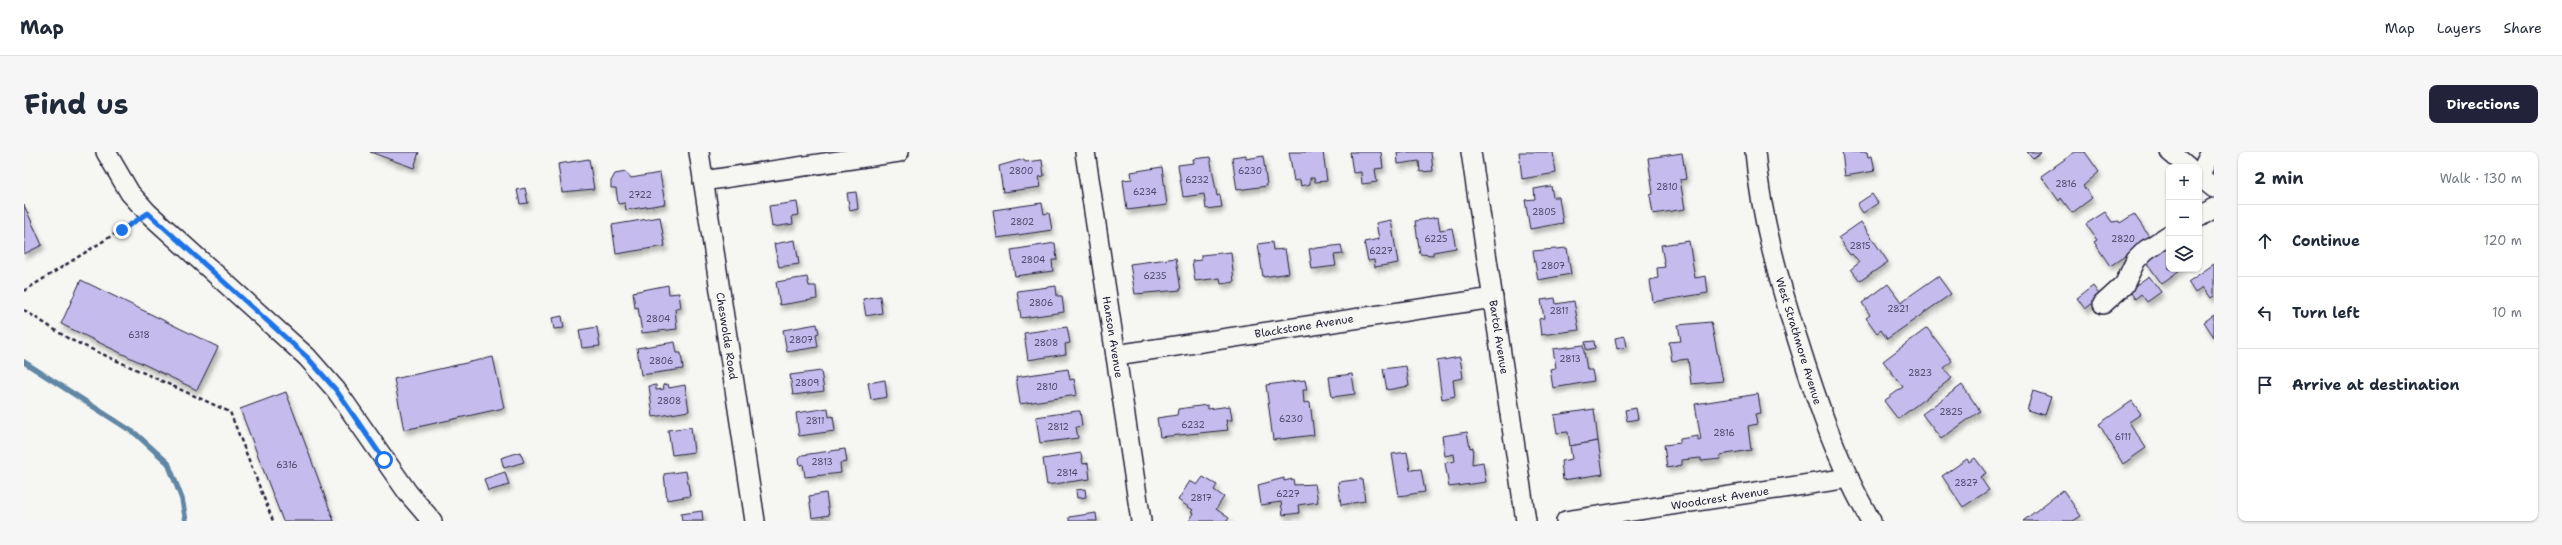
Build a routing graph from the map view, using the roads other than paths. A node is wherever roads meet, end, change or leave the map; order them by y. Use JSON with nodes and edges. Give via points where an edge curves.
{"nodes":[{"id":1,"x":106,"y":152,"type":"edge"},
{"id":2,"x":699,"y":152,"type":"edge"},
{"id":3,"x":899,"y":152,"type":"edge"},
{"id":4,"x":1085,"y":152,"type":"edge"},
{"id":5,"x":1471,"y":152,"type":"edge"},
{"id":6,"x":1755,"y":152,"type":"edge"},
{"id":7,"x":2170,"y":152,"type":"edge"},
{"id":8,"x":2211,"y":152,"type":"edge"},
{"id":9,"x":2184,"y":164,"type":"edge"},
{"id":10,"x":2202,"y":170,"type":"edge"},
{"id":11,"x":2202,"y":178,"type":"edge"},
{"id":12,"x":703,"y":182,"type":"junction"},
{"id":13,"x":2214,"y":188,"type":"edge"},
{"id":14,"x":2214,"y":208,"type":"edge"},
{"id":15,"x":2202,"y":215,"type":"edge"},
{"id":16,"x":2167,"y":236,"type":"edge"},
{"id":17,"x":1493,"y":298,"type":"junction"},
{"id":18,"x":2103,"y":304,"type":"dead end"},
{"id":19,"x":1116,"y":354,"type":"junction"},
{"id":20,"x":1849,"y":478,"type":"junction"},
{"id":21,"x":432,"y":521,"type":"edge"},
{"id":22,"x":755,"y":521,"type":"edge"},
{"id":23,"x":1141,"y":521,"type":"edge"},
{"id":24,"x":1526,"y":521,"type":"edge"},
{"id":25,"x":1566,"y":521,"type":"edge"},
{"id":26,"x":1871,"y":521,"type":"edge"}],
"edges":[{"from":1,"to":21,"type":"street","via":[[130,192],[148,213],[307,357],[336,390],[408,494]]},
{"from":2,"to":12,"type":"street","name":"Cheswolde Road"},
{"from":3,"to":12,"type":"street"},
{"from":4,"to":19,"type":"street","name":"Hanson Avenue"},
{"from":5,"to":17,"type":"street","name":"Bartol Avenue"},
{"from":6,"to":20,"type":"street","name":"West Strathmore Avenue","via":[[1764,218],[1789,313],[1826,427]]},
{"from":7,"to":9,"type":"street"},
{"from":8,"to":10,"type":"street"},
{"from":11,"to":13,"type":"street"},
{"from":12,"to":22,"type":"street","name":"Cheswolde Road"},
{"from":14,"to":15,"type":"street"},
{"from":16,"to":18,"type":"street","via":[[2136,260],[2124,285]]},
{"from":17,"to":19,"type":"street","name":"Blackstone Avenue"},
{"from":17,"to":24,"type":"street","name":"Bartol Avenue"},
{"from":19,"to":23,"type":"street","name":"Hanson Avenue"},
{"from":20,"to":25,"type":"street","name":"Woodcrest Avenue"},
{"from":20,"to":26,"type":"street","name":"West Strathmore Avenue"}]}
